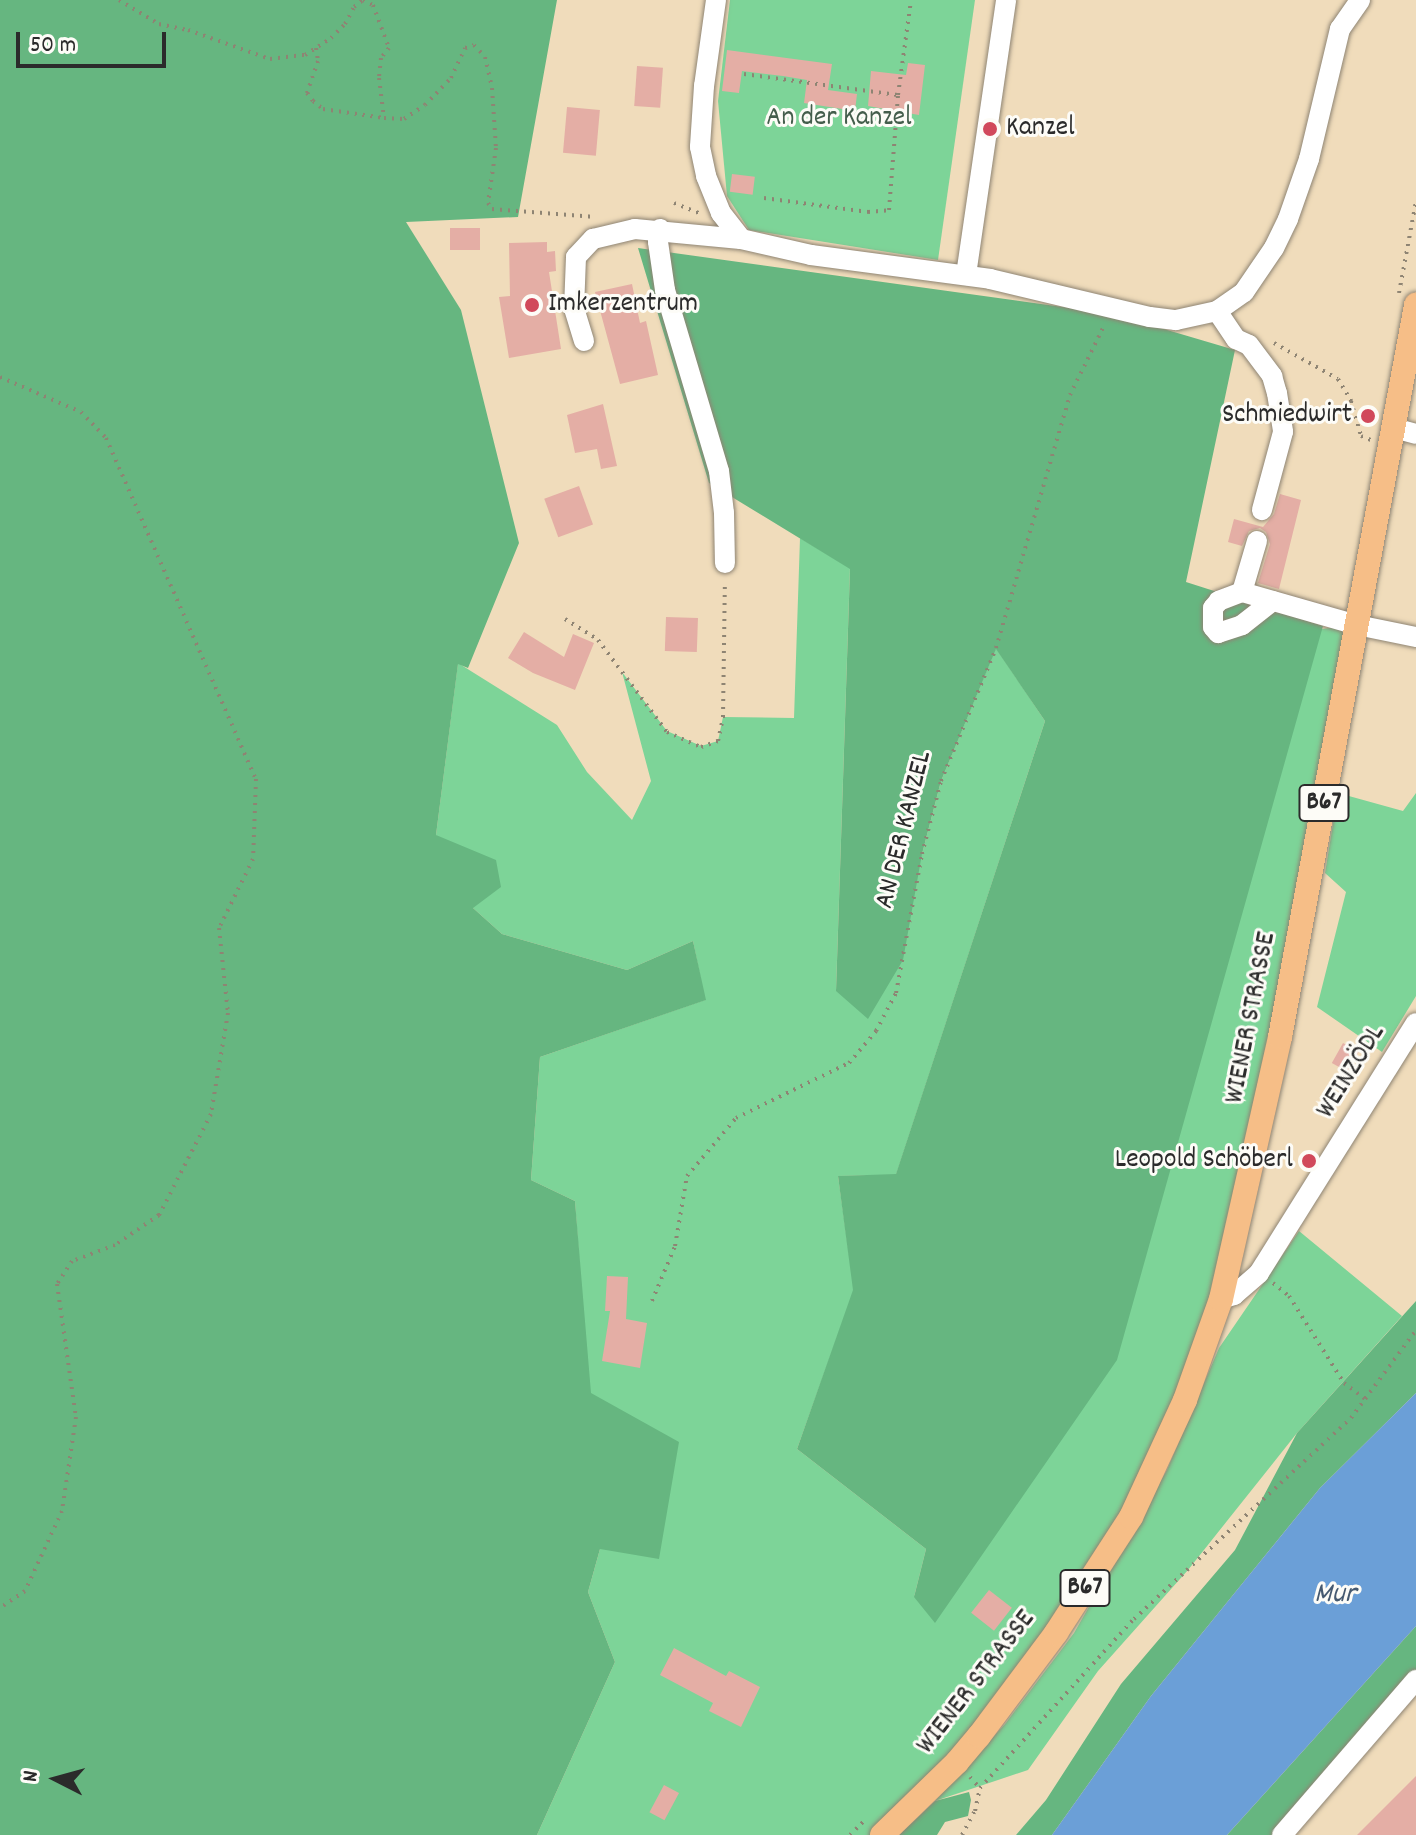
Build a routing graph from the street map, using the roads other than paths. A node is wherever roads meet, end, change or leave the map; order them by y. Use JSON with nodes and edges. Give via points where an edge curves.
{"nodes":[{"id":1,"x":716,"y":0,"type":"edge"},
{"id":2,"x":1006,"y":0,"type":"edge"},
{"id":3,"x":1360,"y":0,"type":"edge"},
{"id":4,"x":660,"y":229,"type":"junction"},
{"id":5,"x":741,"y":239,"type":"junction"},
{"id":6,"x":966,"y":275,"type":"junction"},
{"id":7,"x":1406,"y":304,"type":"edge"},
{"id":8,"x":1217,"y":311,"type":"junction"},
{"id":9,"x":584,"y":341,"type":"dead end"},
{"id":10,"x":1394,"y":429,"type":"edge"},
{"id":11,"x":1262,"y":510,"type":"dead end"},
{"id":12,"x":1257,"y":541,"type":"dead end"},
{"id":13,"x":725,"y":563,"type":"road end"},
{"id":14,"x":1240,"y":593,"type":"junction"},
{"id":15,"x":1273,"y":601,"type":"junction"},
{"id":16,"x":1242,"y":625,"type":"junction"},
{"id":17,"x":1357,"y":625,"type":"junction"},
{"id":18,"x":1416,"y":637,"type":"edge"},
{"id":19,"x":1416,"y":1023,"type":"edge"},
{"id":20,"x":1221,"y":1299,"type":"junction"},
{"id":21,"x":1416,"y":1680,"type":"edge"},
{"id":22,"x":877,"y":1824,"type":"edge"},
{"id":23,"x":1282,"y":1835,"type":"edge"}],
"edges":[{"from":1,"to":5,"type":"street","via":[[700,147],[721,213]]},
{"from":2,"to":6,"type":"street"},
{"from":3,"to":8,"type":"street","via":[[1340,29],[1309,159],[1288,219],[1244,292]]},
{"from":4,"to":5,"type":"street"},
{"from":4,"to":9,"type":"street","via":[[593,239],[576,257],[574,309]]},
{"from":4,"to":13,"type":"street","via":[[665,290],[719,471]]},
{"from":5,"to":6,"type":"street","via":[[811,255]]},
{"from":6,"to":8,"type":"street","via":[[1176,320]]},
{"from":7,"to":10,"type":"main road","name":"WIENER STRASSE","number":"B67"},
{"from":8,"to":11,"type":"street","via":[[1272,376],[1277,393],[1283,432]]},
{"from":10,"to":17,"type":"main road","name":"WIENER STRASSE","number":"B67"},
{"from":12,"to":14,"type":"street"},
{"from":14,"to":15,"type":"street"},
{"from":14,"to":16,"type":"street"},
{"from":14,"to":16,"type":"street","via":[[1219,601],[1212,618],[1218,633]]},
{"from":15,"to":16,"type":"street"},
{"from":15,"to":17,"type":"street"},
{"from":17,"to":18,"type":"street"},
{"from":17,"to":20,"type":"main road","name":"WIENER STRASSE","number":"B67","via":[[1280,1037]]},
{"from":19,"to":20,"type":"street","name":"WEINZÖDL","via":[[1259,1273],[1234,1295]]},
{"from":20,"to":22,"type":"main road","name":"WIENER STRASSE","number":"B67","via":[[1185,1400],[1131,1517],[1056,1633],[957,1762]]},
{"from":21,"to":23,"type":"street"}]}
